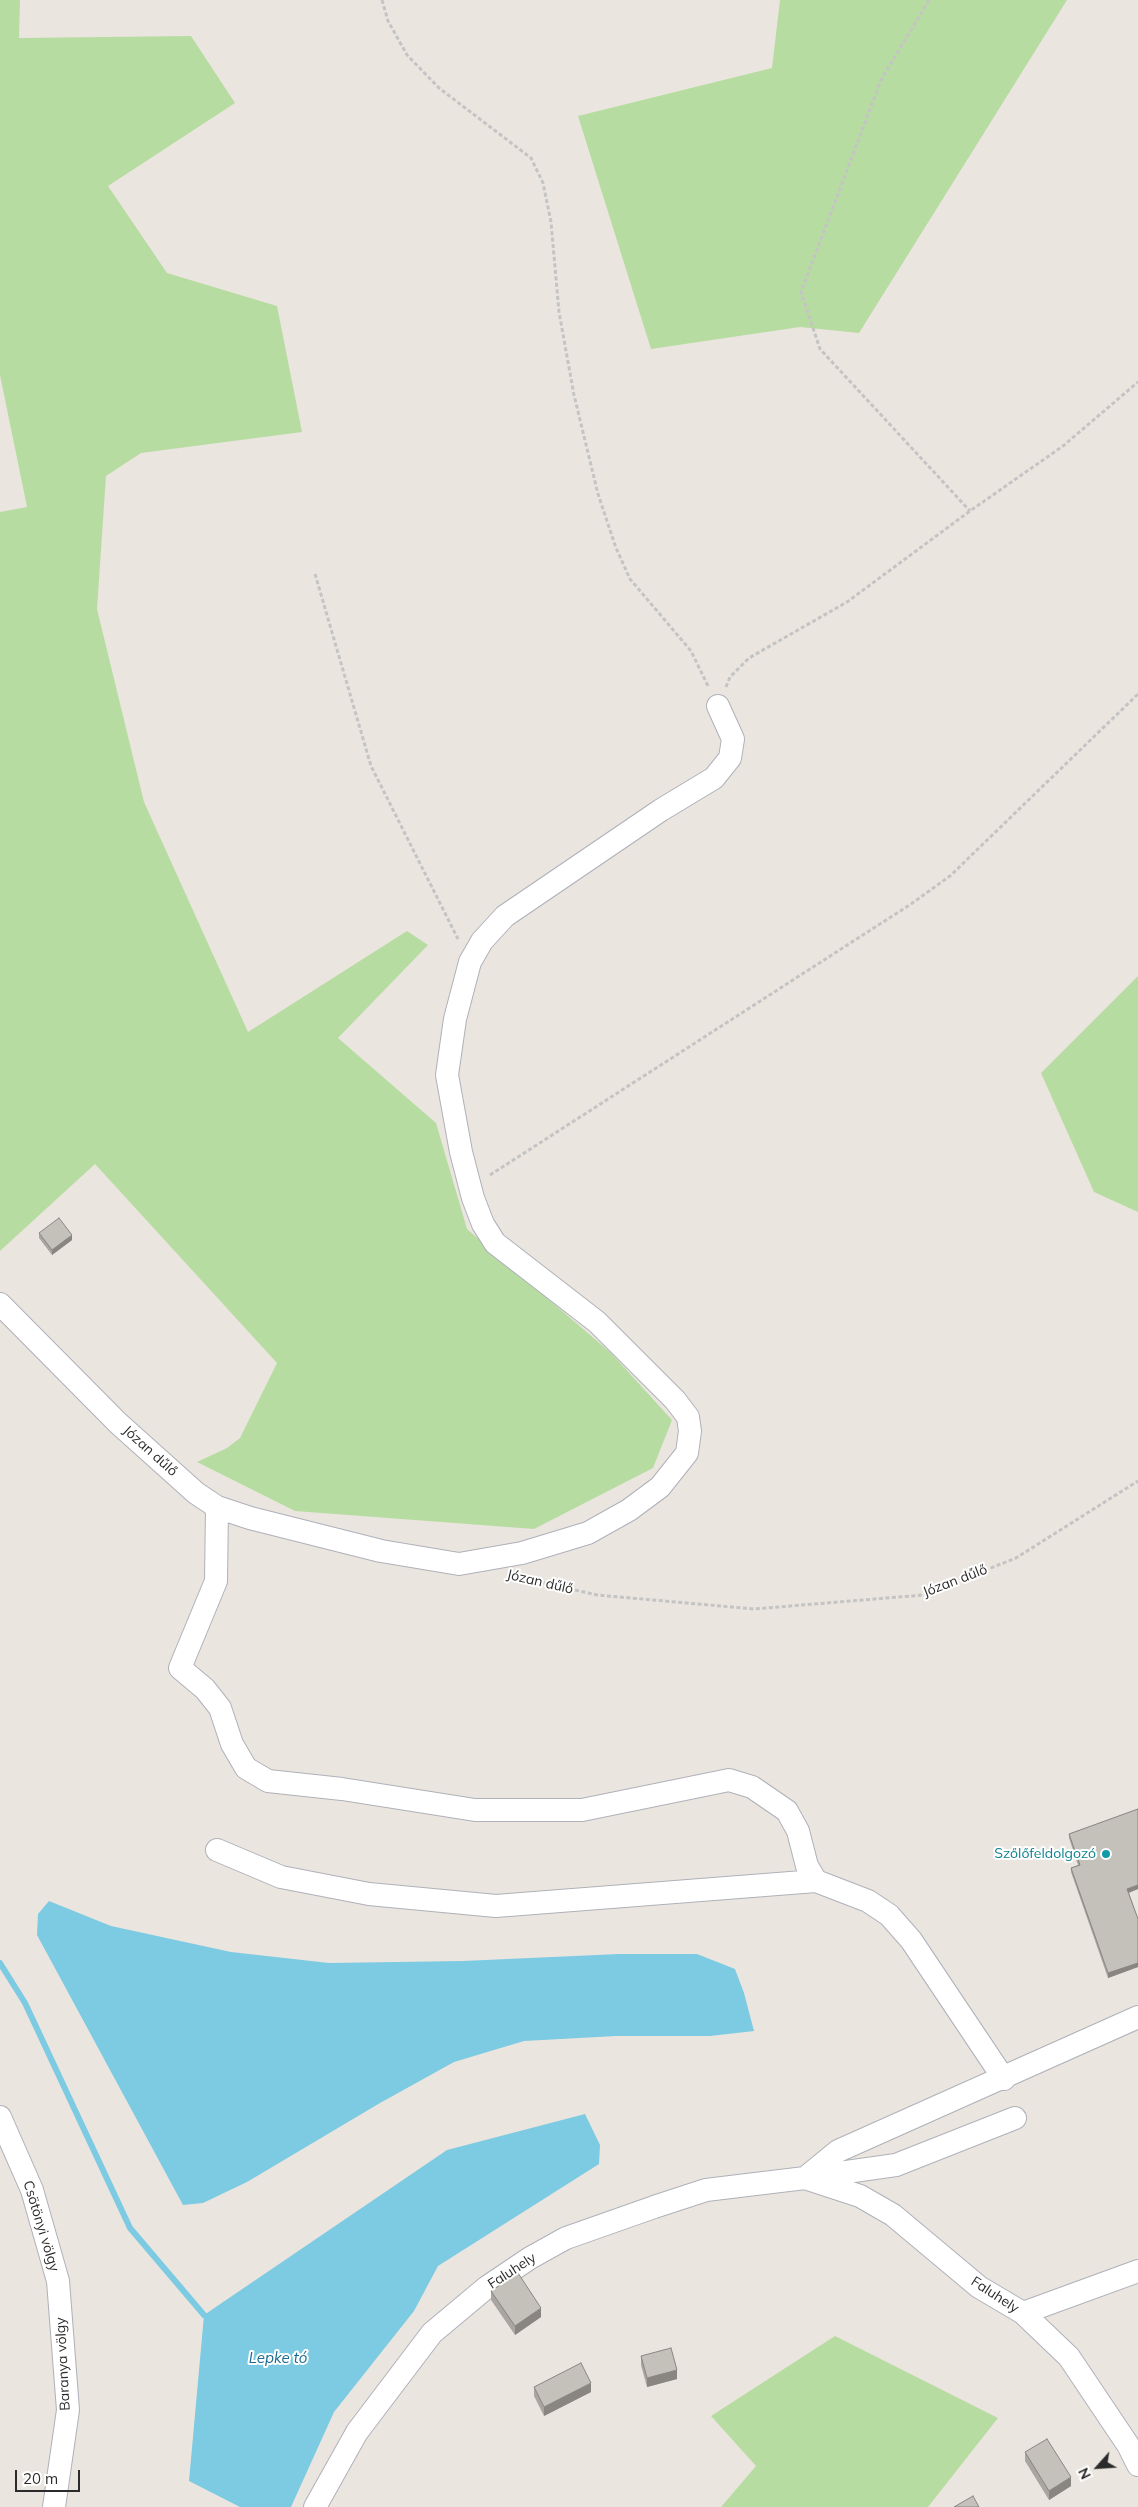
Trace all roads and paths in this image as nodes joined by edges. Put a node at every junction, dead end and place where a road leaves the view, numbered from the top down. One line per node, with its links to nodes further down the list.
1 (382, 0): 7 (path)
2 (929, 0): 4 (path)
3 (1138, 382): 4 (path)
4 (970, 511): 7 (path)
5 (315, 574): 8 (path)
6 (1138, 694): 9 (path)
7 (718, 706): 8 (street, Józan dűlő)
8 (470, 962): 9 (street, Józan dűlő)
9 (470, 1187): 12 (street, Józan dűlő)
10 (0, 1304): 12 (street, Józan dűlő)
11 (1138, 1481): 13 (path, Józan dűlő)
12 (217, 1507): 15 (street)
13 (514, 1576)
14 (217, 1850): 15 (street)
15 (816, 1881): 17 (street)
16 (1138, 2017): 17 (street)
17 (1004, 2079): 20 (street)
18 (0, 2117): 22 (street, Csötönyi völgy)
19 (1014, 2118): 20 (street)
20 (805, 2178): 23 (street, Faluhely); 26 (street, Faluhely)
21 (1138, 2271): 23 (street)
22 (58, 2281): 25 (street, Baranya völgy)
23 (1023, 2313): 24 (street, Faluhely)
24 (1138, 2465)
25 (54, 2507)
26 (314, 2507)

